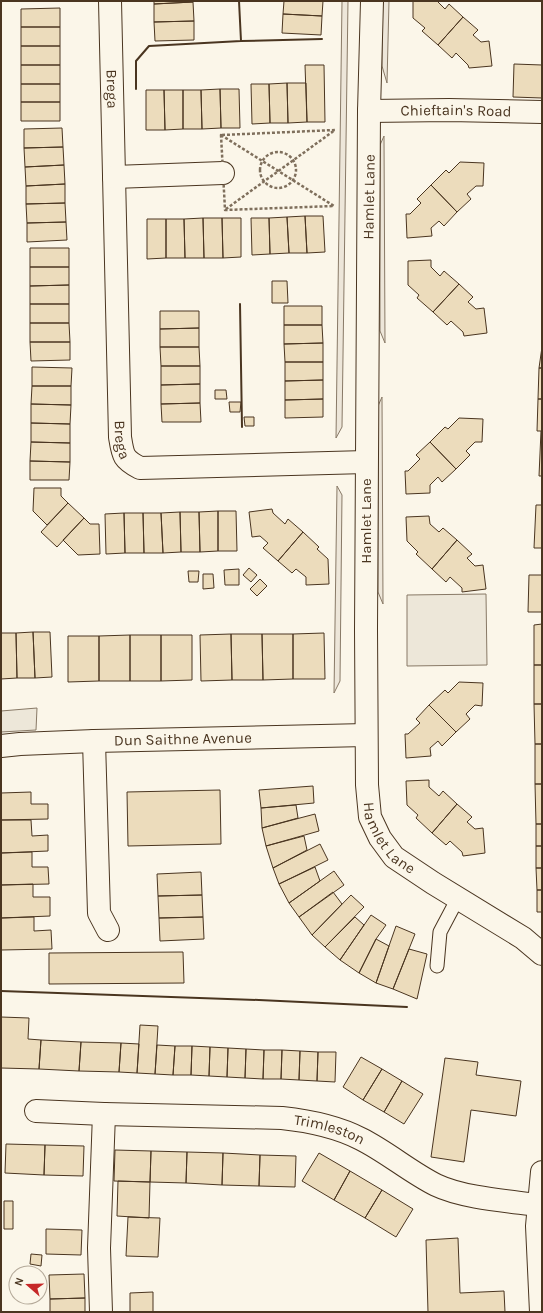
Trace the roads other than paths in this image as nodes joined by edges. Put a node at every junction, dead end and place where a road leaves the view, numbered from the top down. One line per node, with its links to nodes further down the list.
1 (110, 1): 6 (street, Brega)
2 (372, 1): 3 (street, Hamlet Lane)
3 (369, 111): 4 (street, Chieftain's Road); 7 (street, Hamlet Lane)
4 (542, 112)
5 (223, 173): 6 (street)
6 (114, 177): 7 (street, Brega)
7 (366, 462): 8 (street, Hamlet Lane)
8 (366, 735): 9 (street, Dun Saithne Avenue); 11 (street, Hamlet Lane)
9 (94, 741): 10 (street, Dun Saithne Avenue); 12 (street)
10 (1, 746)
11 (458, 898): 13 (street, Hamlet Lane); 14 (lane)
12 (108, 930)
13 (542, 954)
14 (437, 966)
15 (36, 1110): 16 (street, Trimleston)
16 (104, 1114): 17 (street, Trimleston); 18 (street)
17 (541, 1187): 19 (street)
18 (101, 1312)
19 (541, 1312)

